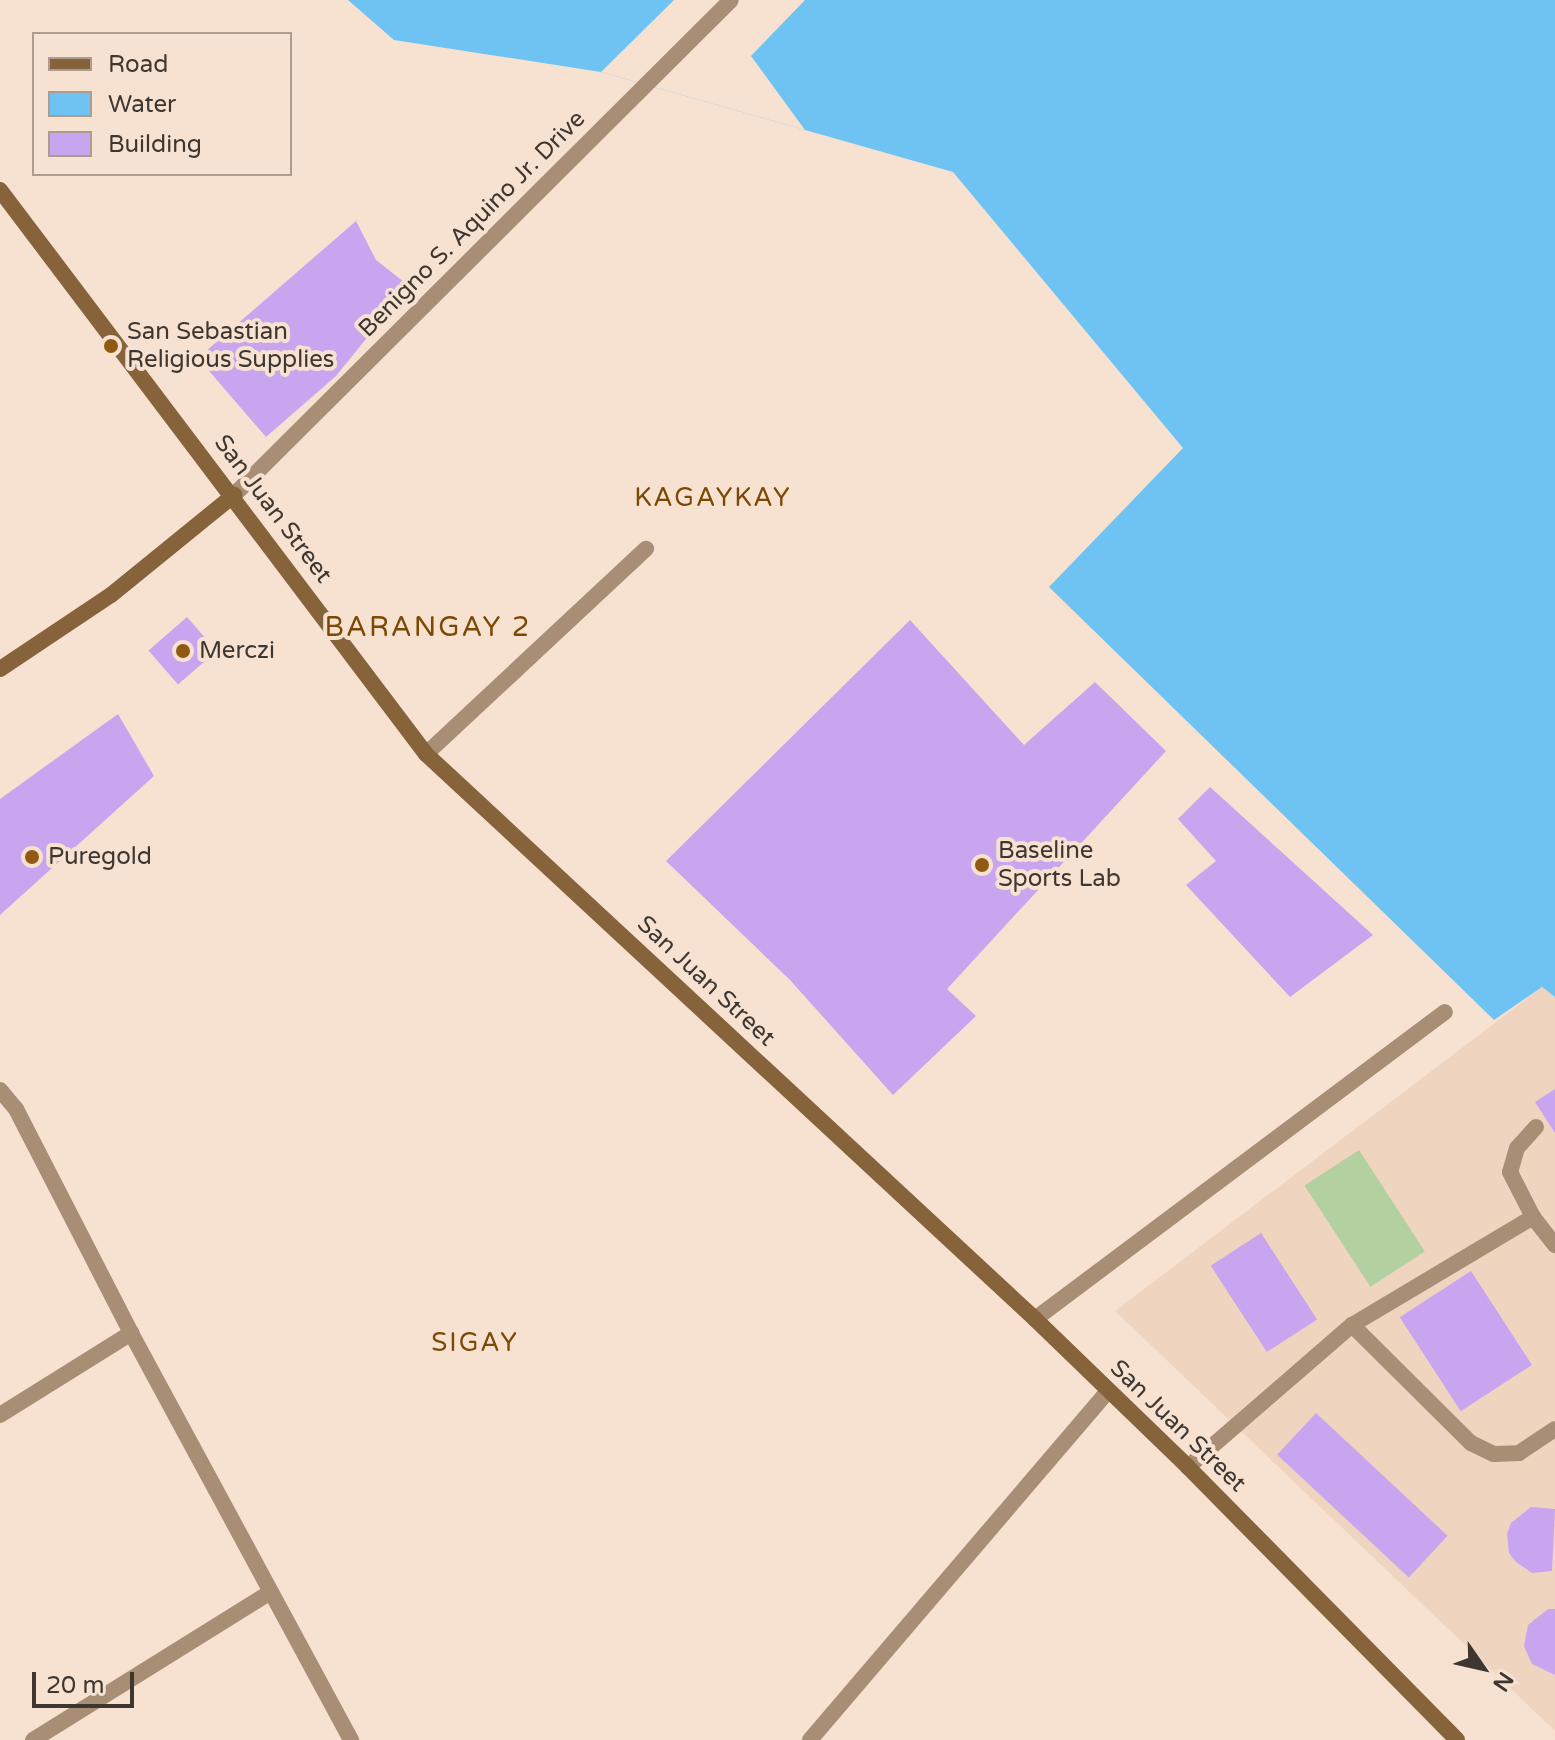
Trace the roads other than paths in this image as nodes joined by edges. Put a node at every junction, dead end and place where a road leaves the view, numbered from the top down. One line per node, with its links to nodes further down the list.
1 (731, 0): 3 (street, Benigno S. Aquino Jr. Drive)
2 (0, 190): 3 (main road, San Juan Street)
3 (234, 495): 5 (main road, Benigno S. Aquino Jr. Drive); 6 (main road, San Juan Street)
4 (646, 549): 6 (street)
5 (0, 669)
6 (426, 754): 12 (main road, San Juan Street)
7 (1445, 1012): 12 (street)
8 (0, 1090): 14 (street)
9 (1536, 1127): 10 (street)
10 (1533, 1217): 11 (street); 13 (street)
11 (1555, 1245)
12 (1035, 1319): 15 (main road, San Juan Street)
13 (1352, 1325): 17 (street); 18 (street)
14 (131, 1333): 16 (street); 19 (street)
15 (1107, 1392): 18 (main road, San Juan Street); 22 (street)
16 (0, 1415)
17 (1555, 1429)
18 (1188, 1467): 23 (main road, San Juan Street)
19 (271, 1592): 20 (street); 21 (street)
20 (33, 1740)
21 (351, 1740)
22 (810, 1740)
23 (1457, 1740)

